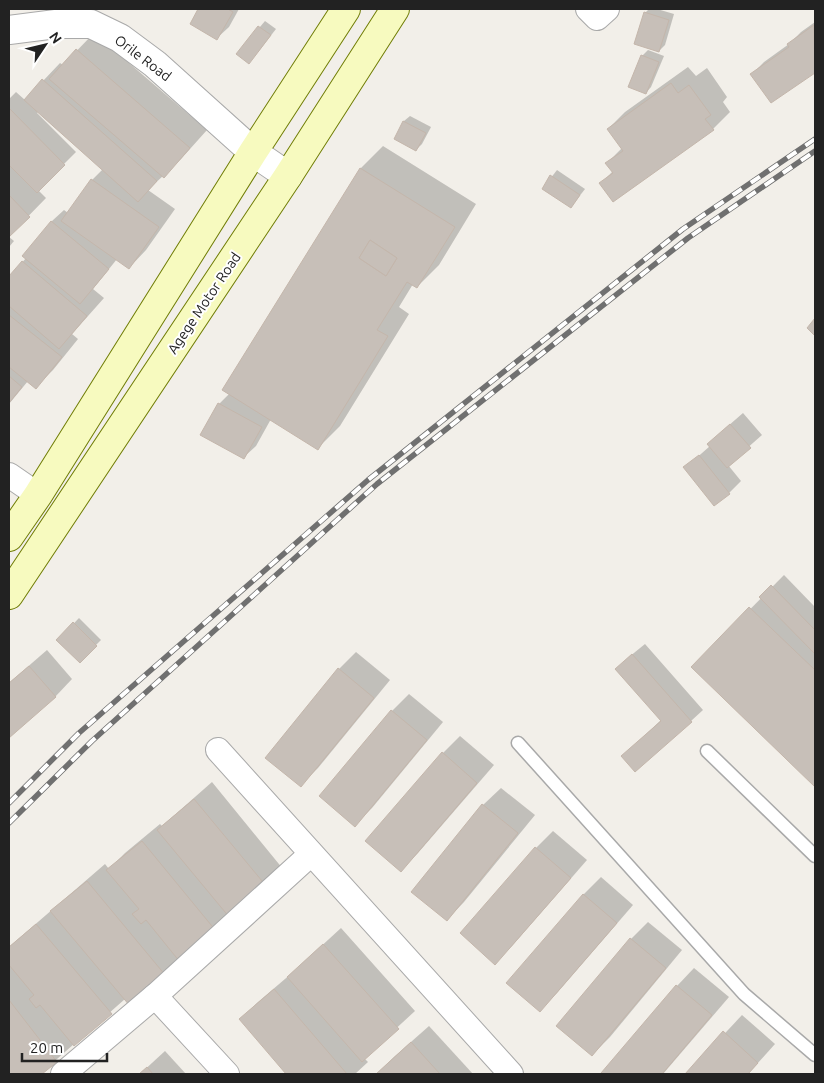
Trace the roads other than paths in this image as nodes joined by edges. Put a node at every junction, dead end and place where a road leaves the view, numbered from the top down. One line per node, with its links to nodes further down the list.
1 (346, 9): 6 (main road)
2 (395, 9): 7 (main road, Agege Motor Road)
3 (588, 9): 4 (street)
4 (607, 9)
5 (9, 30): 6 (street, Orile Road)
6 (253, 152): 7 (street, Orile Road); 9 (main road)
7 (288, 176): 11 (main road, Agege Motor Road)
8 (9, 475): 9 (street)
9 (38, 496): 10 (main road)
10 (9, 537)
11 (9, 595)
12 (518, 743): 18 (lane)
13 (218, 750): 15 (street)
14 (707, 751): 16 (lane)
15 (311, 854): 17 (street); 21 (street)
16 (815, 856)
17 (155, 996): 19 (street); 20 (street)
18 (815, 1055)
19 (63, 1074)
20 (227, 1074)
21 (511, 1074)

